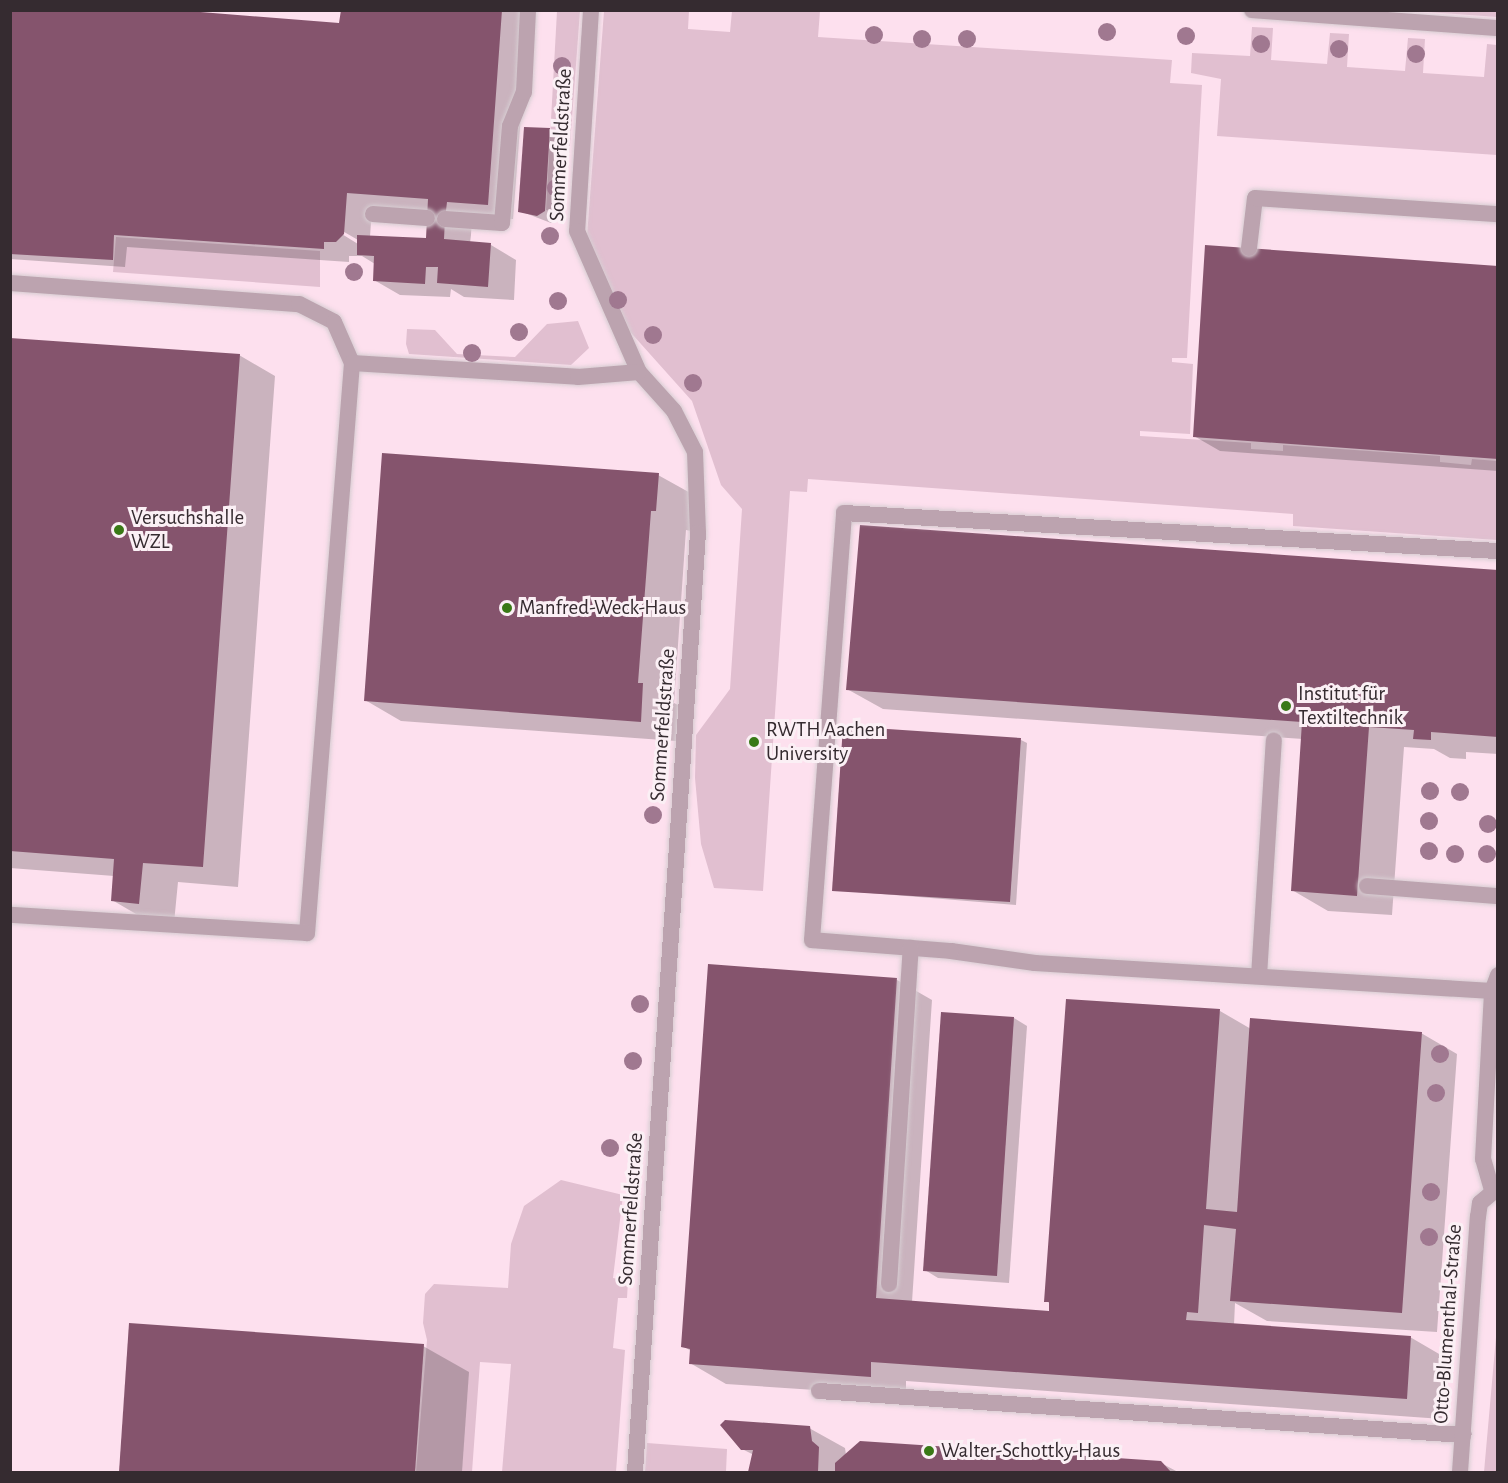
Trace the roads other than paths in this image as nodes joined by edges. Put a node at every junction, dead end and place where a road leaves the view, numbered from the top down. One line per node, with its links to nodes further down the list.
1 (528, 10): 9 (street)
2 (591, 10): 13 (street, Sommerfeldstraße)
3 (1252, 10): 4 (street)
4 (1313, 13): 5 (street)
5 (1497, 28)
6 (373, 214): 8 (street)
7 (1497, 214): 10 (street)
8 (427, 218)
9 (445, 219)
10 (1250, 248)
11 (10, 283): 12 (street)
12 (352, 363): 13 (street); 18 (street)
13 (639, 372): 27 (street, Sommerfeldstraße)
14 (1497, 551): 19 (street)
15 (1274, 740): 21 (street)
16 (1367, 886): 17 (street)
17 (1497, 896)
18 (10, 915)
19 (911, 948): 21 (street); 24 (street)
20 (1497, 975): 22 (street)
21 (1259, 976): 22 (street)
22 (1492, 991): 23 (street)
23 (1495, 1189): 26 (street, Otto-Blumenthal-Straße)
24 (889, 1284)
25 (819, 1391): 26 (street)
26 (1463, 1435): 28 (street, Otto-Blumenthal-Straße)
27 (635, 1473)
28 (1460, 1473)

